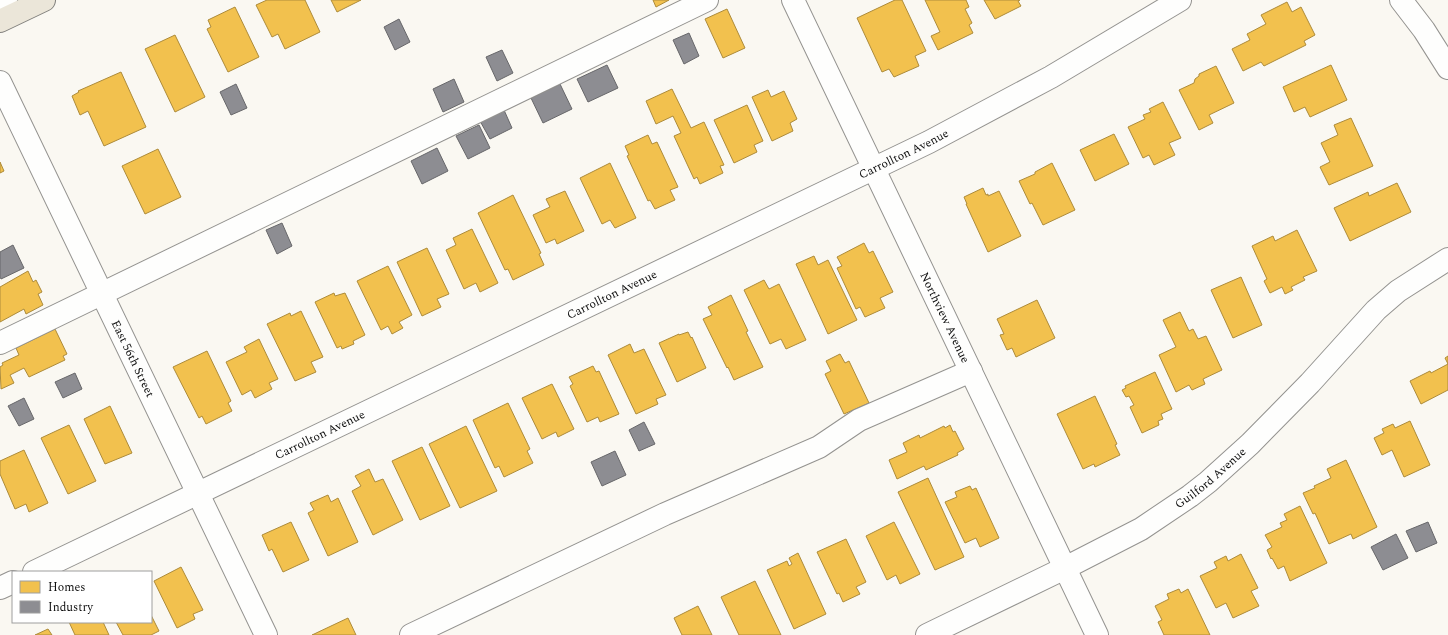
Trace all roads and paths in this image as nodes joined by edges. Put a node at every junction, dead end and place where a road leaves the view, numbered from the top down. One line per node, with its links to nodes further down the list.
1 (6, 0): 7 (street)
2 (44, 0): 8 (main road)
3 (707, 0): 13 (street)
4 (793, 0): 11 (street, Northview Avenue)
5 (1180, 0): 11 (street, Carrollton Avenue)
6 (1401, 0): 9 (street)
7 (0, 3)
8 (0, 21)
9 (1448, 68)
10 (0, 82): 13 (street, East 56th Street)
11 (874, 169): 15 (street, Northview Avenue); 16 (street, Carrollton Avenue)
12 (1448, 259): 17 (street, Guilford Avenue)
13 (102, 294): 14 (street); 16 (street, East 56th Street)
14 (0, 343)
15 (971, 372): 17 (street, Northview Avenue); 22 (street)
16 (198, 492): 18 (street, Carrollton Avenue); 21 (street, East 56th Street)
17 (1065, 568): 23 (street, Guilford Avenue); 24 (street, Northview Avenue)
18 (36, 571)
19 (12, 582): 20 (street)
20 (0, 588)
21 (266, 635)
22 (411, 635)
23 (927, 635)
24 (1097, 635)

